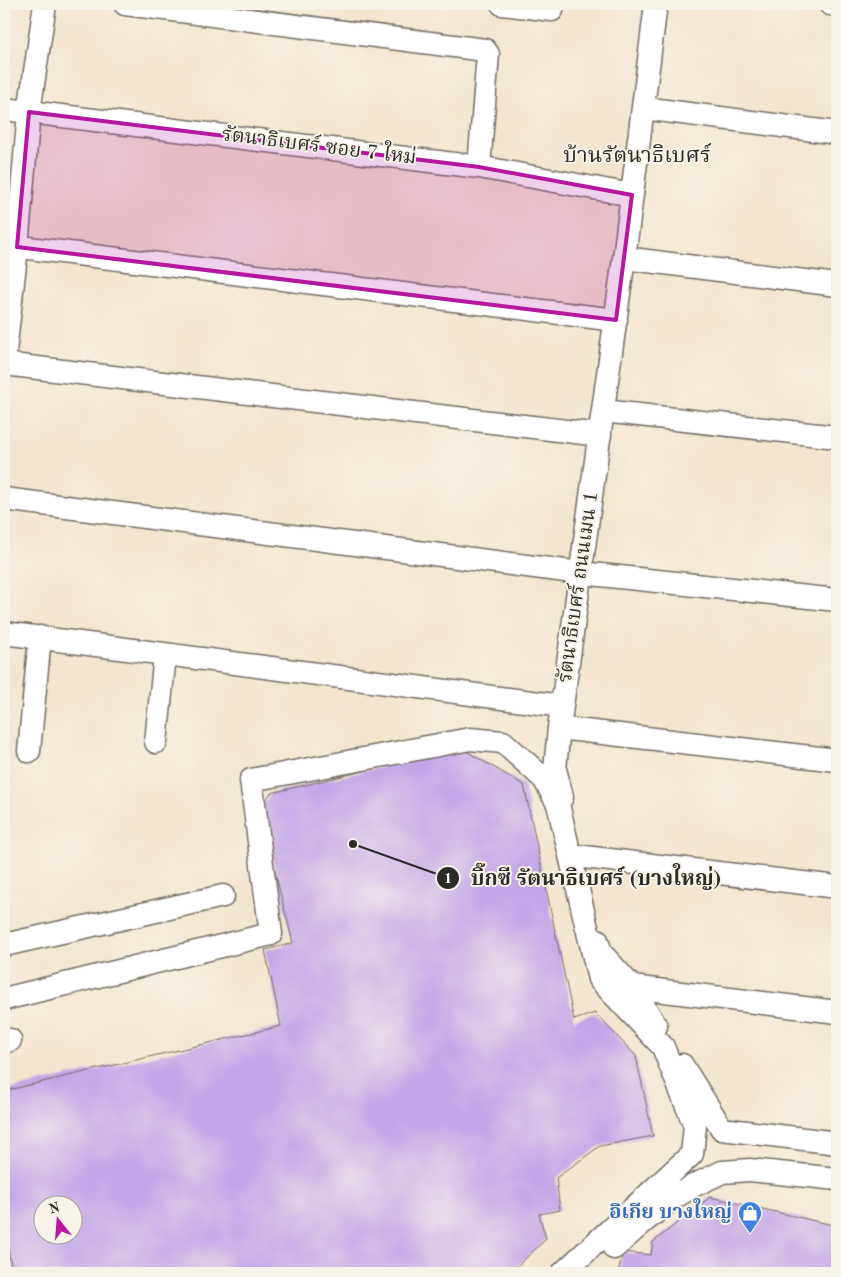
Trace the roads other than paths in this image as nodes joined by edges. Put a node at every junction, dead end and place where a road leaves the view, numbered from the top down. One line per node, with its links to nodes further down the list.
1 (44, 4): 10 (street)
2 (125, 4): 12 (street)
3 (502, 4): 4 (street)
4 (553, 4)
5 (656, 4): 8 (street, รัตนาธิเบศร์ ถนนเมน 1)
6 (830, 4): 7 (street)
7 (837, 5)
8 (643, 108): 11 (street); 13 (street, รัตนาธิเบศร์ ถนนเมน 1)
9 (4, 110): 10 (street, รัตนาธิเบศร์ ซอย 7 ใหม่)
10 (30, 112): 12 (street, รัตนาธิเบศร์ ซอย 7 ใหม่); 14 (street)
11 (837, 133)
12 (479, 167): 13 (street, รัตนาธิเบศร์ ซอย 7 ใหม่)
13 (632, 195): 15 (street, รัตนาธิเบศร์ ถนนเมน 1)
14 (10, 246): 17 (street); 18 (street)
15 (624, 258): 16 (street); 17 (street, รัตนาธิเบศร์ ถนนเมน 1)
16 (837, 284)
17 (616, 320): 19 (street, รัตนาธิเบศร์ ถนนเมน 1)
18 (4, 363): 20 (street)
19 (603, 411): 20 (street, รัตนาธิเบศร์ ถนนเมน 1); 21 (street)
20 (600, 436): 23 (street, รัตนาธิเบศร์ ถนนเมน 1)
21 (837, 437)
22 (4, 499): 23 (street)
23 (581, 573): 24 (street); 28 (street, รัตนาธิเบศร์ ถนนเมน 1)
24 (837, 600)
25 (4, 633): 26 (street)
26 (40, 637): 27 (street); 31 (street)
27 (165, 655): 28 (street); 30 (street)
28 (562, 706): 29 (street, รัตนาธิเบศร์ ถนนเมน 1)
29 (559, 728): 32 (street); 33 (street, รัตนาธิเบศร์ ถนนเมน 1)
30 (156, 742)
31 (29, 751)
32 (837, 760)
33 (576, 856): 34 (street); 37 (street, รัตนาธิเบศร์ ถนนเมน 1)
34 (837, 887)
35 (223, 896): 36 (street)
36 (4, 945)
37 (632, 987): 39 (street); 40 (street, รัตนาธิเบศร์ ถนนเมน 1)
38 (4, 999): 43 (street)
39 (837, 1012)
40 (837, 1143)
41 (837, 1179): 42 (street)
42 (614, 1248)
43 (563, 1273)

